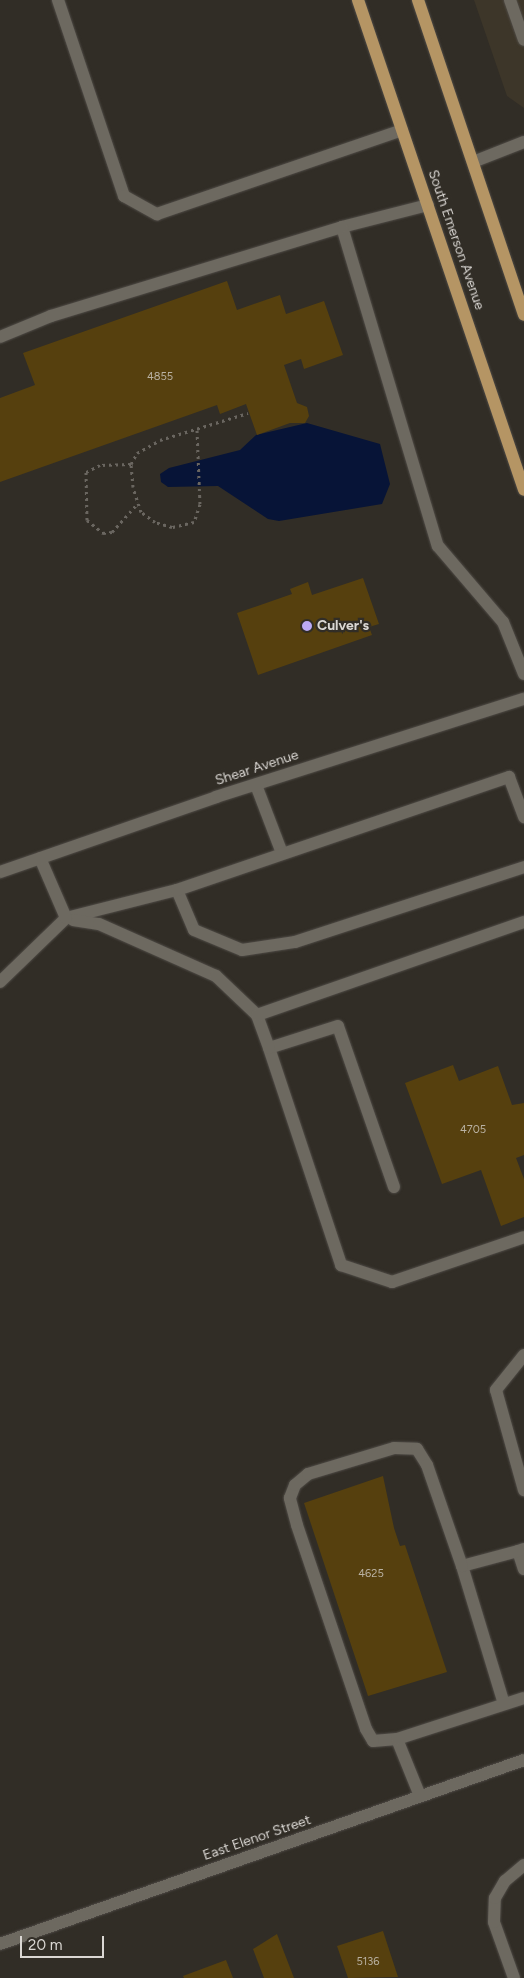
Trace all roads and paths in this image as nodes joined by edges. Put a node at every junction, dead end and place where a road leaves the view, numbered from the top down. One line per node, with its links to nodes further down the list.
1 (58, 0): 6 (street)
2 (358, 0): 6 (main road, South Emerson Avenue)
3 (418, 0): 8 (main road)
4 (510, 0): 5 (street)
5 (524, 40)
6 (402, 130): 9 (main road, South Emerson Avenue)
7 (524, 142): 8 (street)
8 (473, 162): 11 (main road)
9 (428, 204): 10 (street); 16 (main road, South Emerson Avenue)
10 (342, 227): 12 (street); 18 (street)
11 (524, 315)
12 (0, 337)
13 (248, 413): 14 (path)
14 (197, 430): 15 (path); 17 (path)
15 (131, 464): 17 (path); 17 (path)
16 (524, 490)
17 (138, 503)
18 (524, 674)
19 (524, 699): 20 (street, Shear Avenue)
20 (256, 784): 22 (street); 23 (street, Shear Avenue)
21 (524, 818): 22 (street)
22 (282, 853): 26 (street)
23 (40, 858): 25 (street, Shear Avenue); 27 (street)
24 (524, 867): 26 (street)
25 (0, 872)
26 (177, 890): 27 (street)
27 (66, 918): 29 (street); 30 (street)
28 (524, 922): 30 (street)
29 (0, 982)
30 (257, 1015): 31 (street)
31 (269, 1048): 32 (street); 33 (street)
32 (394, 1187)
33 (524, 1237)
34 (524, 1355): 35 (street)
35 (524, 1490)
36 (521, 1550): 37 (street); 38 (street)
37 (462, 1566): 40 (street); 41 (street)
38 (524, 1569)
39 (524, 1698): 40 (street)
40 (504, 1704): 41 (street)
41 (397, 1739): 43 (street)
42 (524, 1760): 43 (street, East Elenor Street)
43 (420, 1796): 45 (street, East Elenor Street)
44 (524, 1865): 46 (street)
45 (0, 1944)
46 (514, 1978)

